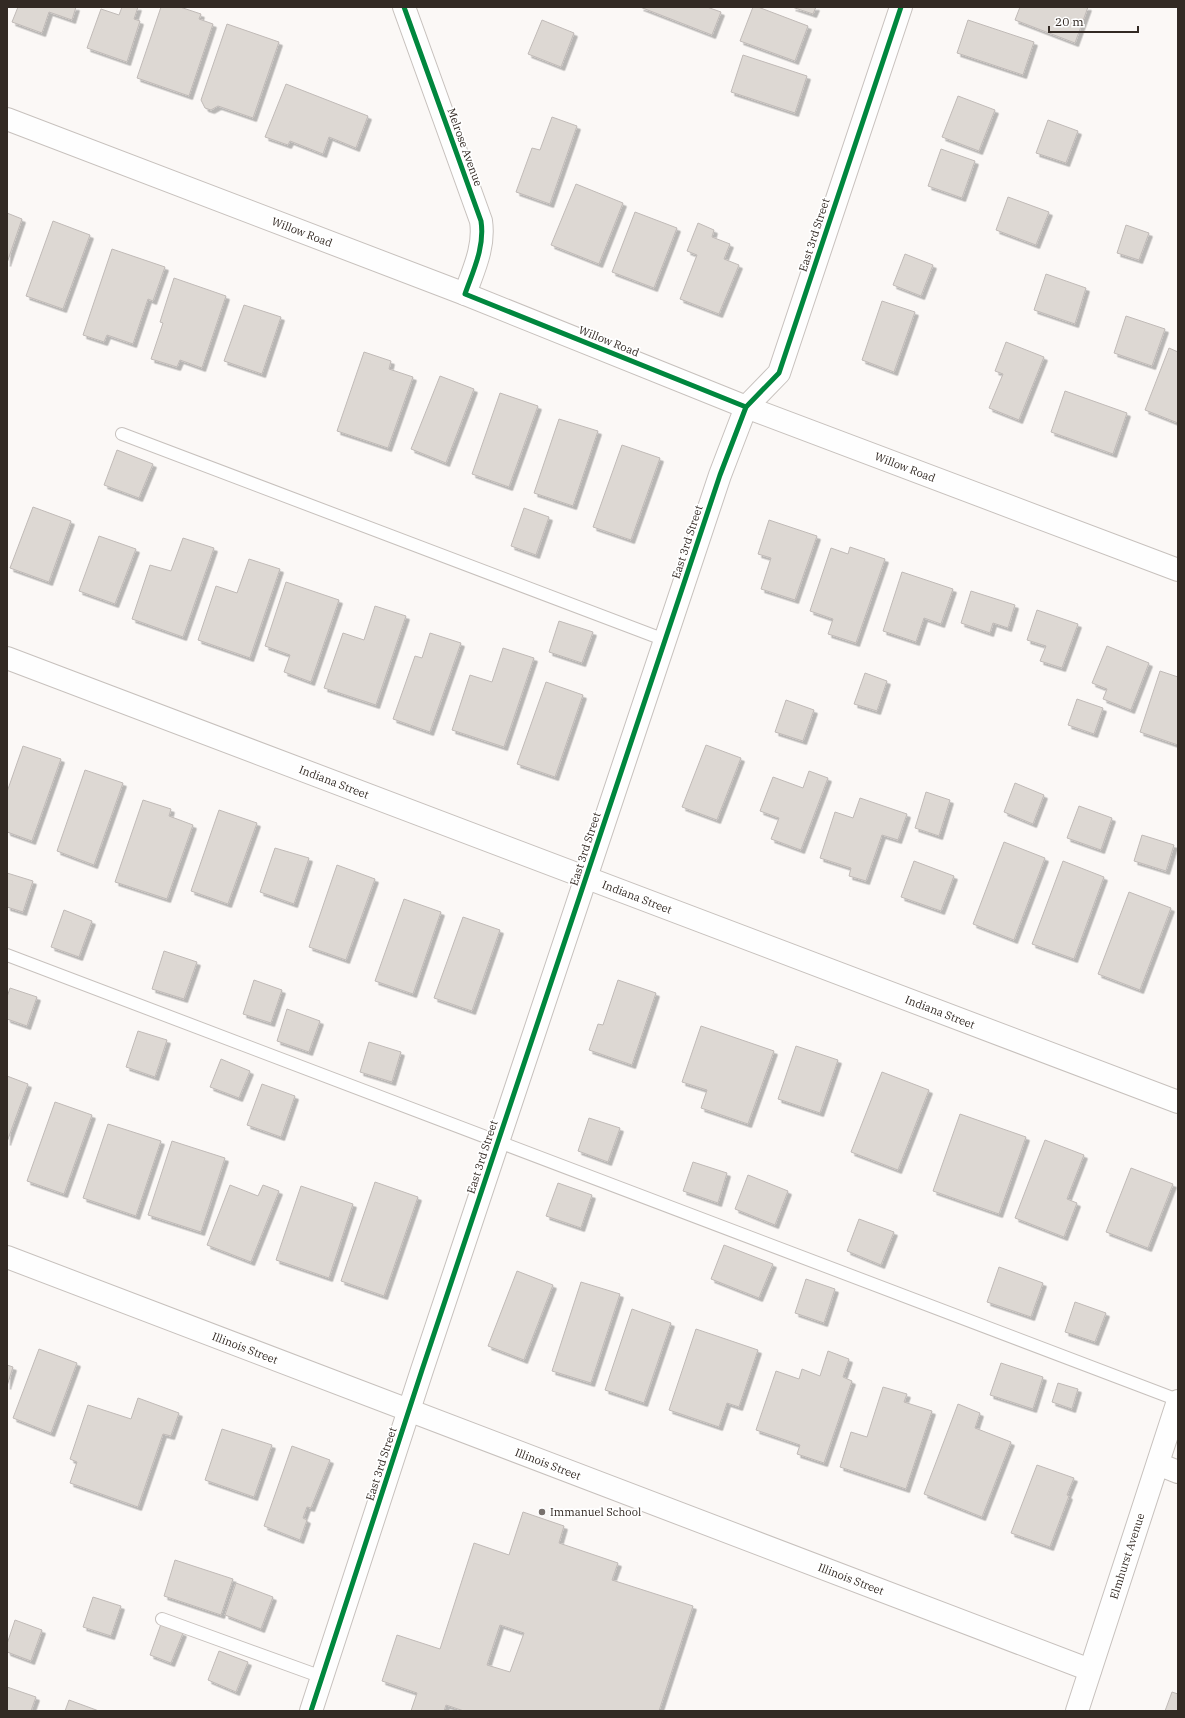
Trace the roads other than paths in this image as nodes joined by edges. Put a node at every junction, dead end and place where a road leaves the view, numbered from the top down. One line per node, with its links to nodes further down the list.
1 (404, 7): 4 (street, Melrose Avenue)
2 (901, 7): 5 (street, East 3rd Street)
3 (7, 119): 4 (street, Willow Road)
4 (465, 294): 5 (street, Willow Road)
5 (746, 407): 7 (street, Willow Road); 8 (street, East 3rd Street)
6 (122, 434): 8 (lane)
7 (1178, 570)
8 (665, 640): 10 (street, East 3rd Street)
9 (7, 658): 10 (street, Indiana Street)
10 (586, 878): 12 (street, Indiana Street); 13 (street, East 3rd Street)
11 (7, 955): 13 (lane)
12 (1178, 1102)
13 (498, 1142): 15 (lane); 16 (street, East 3rd Street)
14 (7, 1257): 16 (street, Illinois Street)
15 (1178, 1400): 17 (street, Elmhurst Avenue)
16 (409, 1411): 20 (street, Illinois Street); 21 (street, East 3rd Street)
17 (1158, 1464): 18 (street); 20 (street, Elmhurst Avenue)
18 (1178, 1472)
19 (162, 1619): 21 (lane)
20 (1090, 1670): 23 (street, Elmhurst Avenue)
21 (322, 1677): 22 (street, East 3rd Street)
22 (311, 1711)
23 (1077, 1711)

